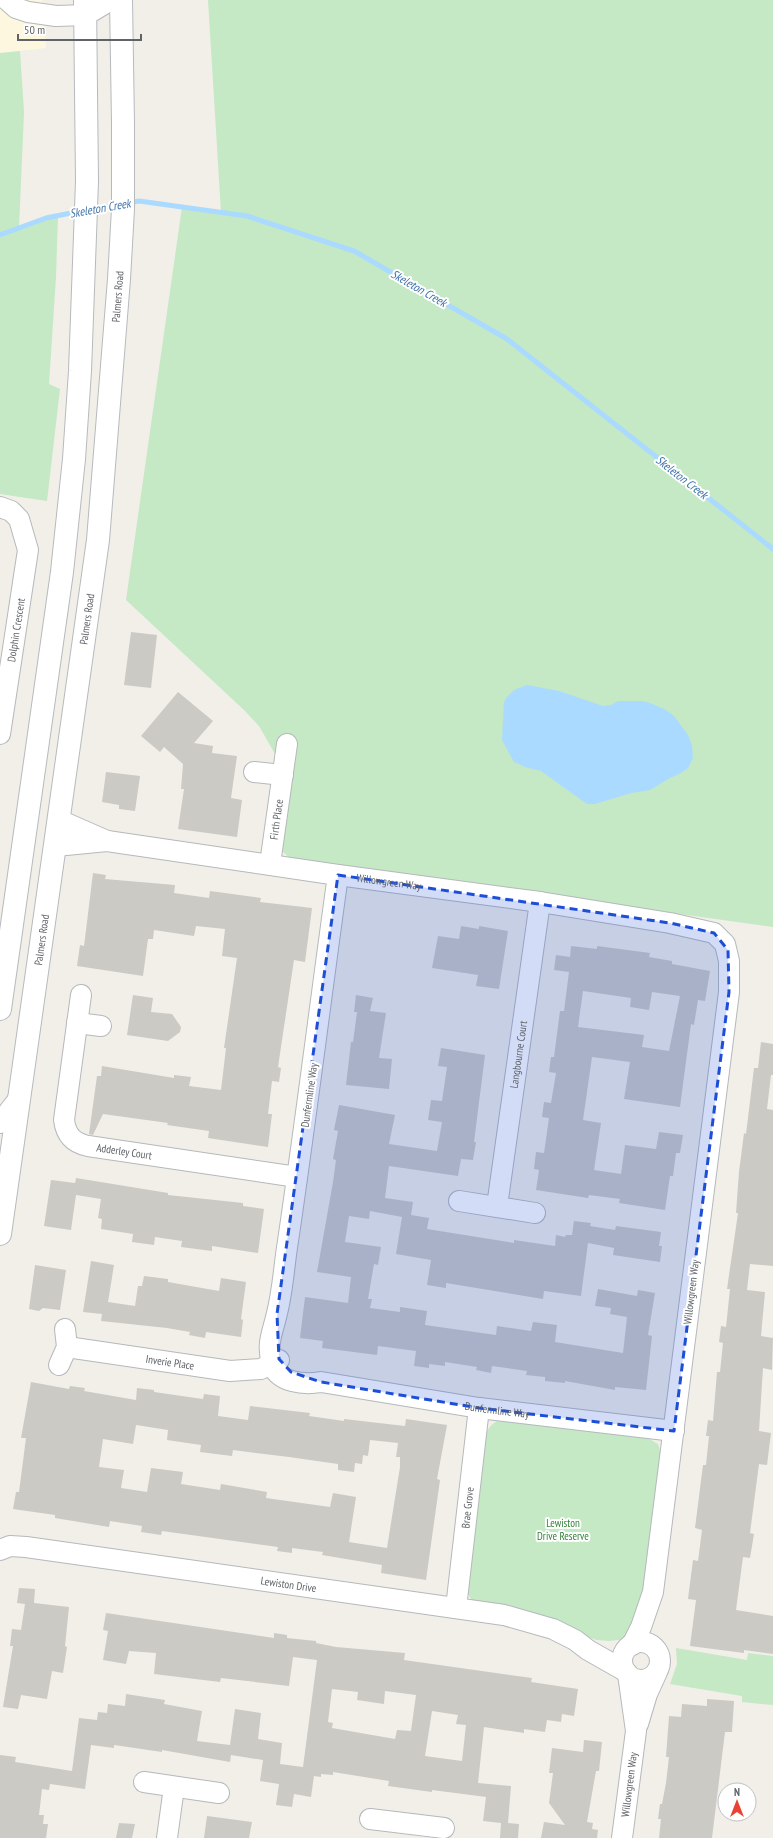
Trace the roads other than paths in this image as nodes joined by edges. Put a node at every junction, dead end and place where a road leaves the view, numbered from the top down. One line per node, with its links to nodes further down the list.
1 (7, 0): 4 (street)
2 (111, 0): 4 (street)
3 (121, 0): 12 (main road, Palmers Road)
4 (85, 8): 19 (main road)
5 (0, 500): 7 (street, Dolphin Crescent)
6 (0, 507): 7 (street, Dolphin Crescent)
7 (28, 550): 8 (street, Dolphin Crescent)
8 (0, 734)
9 (287, 744): 11 (street, Firth Place)
10 (254, 772): 11 (street)
11 (283, 775): 15 (street, Firth Place)
12 (59, 820): 13 (street, Willowgreen Way); 14 (main road, Palmers Road)
13 (107, 841): 14 (street, Willowgreen Way); 15 (street, Willowgreen Way)
14 (56, 846): 22 (main road, Palmers Road)
15 (270, 864): 16 (street, Willowgreen Way)
16 (338, 875): 17 (street, Willowgreen Way); 24 (street, Dunfermline Way)
17 (540, 902): 26 (street, Langbourne Court); 32 (street, Willowgreen Way)
18 (81, 996): 20 (street, Adderley Court)
19 (0, 1009)
20 (77, 1023): 21 (street); 24 (street, Adderley Court)
21 (101, 1026)
22 (20, 1097): 23 (street); 28 (main road, Palmers Road)
23 (0, 1123)
24 (297, 1177): 30 (street, Dunfermline Way)
25 (459, 1201): 26 (street)
26 (497, 1206): 27 (street)
27 (535, 1213)
28 (0, 1234)
29 (64, 1347): 30 (street, Inverie Place)
30 (276, 1362): 31 (street, Dunfermline Way)
31 (479, 1408): 32 (street, Dunfermline Way); 35 (street, Brae Grove)
32 (674, 1431): 34 (street, Willowgreen Way)
33 (0, 1550): 35 (street, Lewiston Drive)
34 (653, 1592): 37 (street, Willowgreen Way); 38 (street, Willowgreen Way)
35 (456, 1608): 36 (street, Lewiston Drive)
36 (575, 1640): 37 (street, Lewiston Drive); 39 (street, Lewiston Drive)
37 (630, 1646): 38 (street); 39 (street)
38 (658, 1663): 39 (street); 40 (street, Willowgreen Way)
39 (626, 1673): 40 (street, Willowgreen Way)
40 (636, 1731): 48 (street, Willowgreen Way)
41 (144, 1782): 42 (street)
42 (174, 1787): 43 (street); 47 (street)
43 (218, 1794)
44 (370, 1819): 46 (street)
45 (444, 1828): 46 (street)
46 (414, 1831)
47 (167, 1838)
48 (622, 1838)

